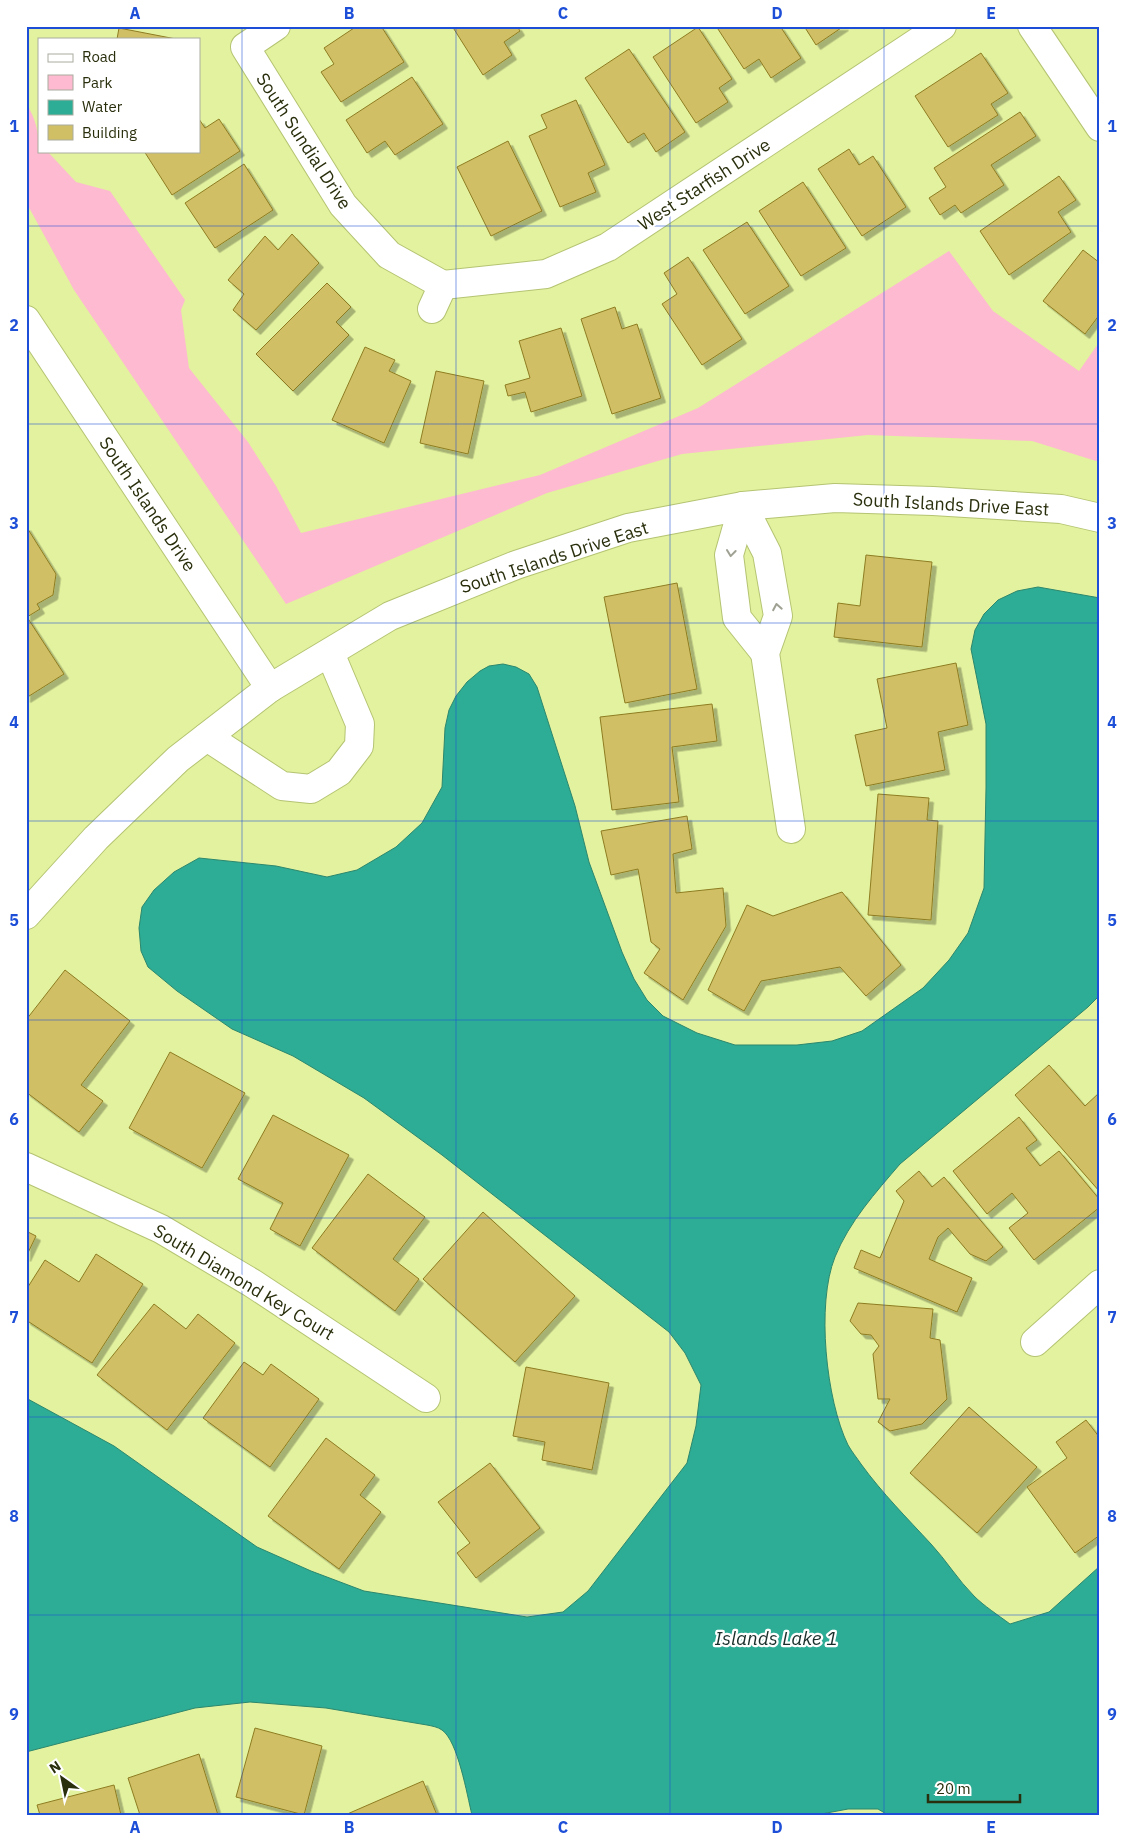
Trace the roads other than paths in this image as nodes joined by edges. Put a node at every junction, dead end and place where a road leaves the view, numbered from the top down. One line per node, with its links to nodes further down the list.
1 (276, 26): 5 (street, South Sundial Drive)
2 (942, 26): 5 (street, West Starfish Drive)
3 (1032, 26): 4 (street)
4 (1100, 126)
5 (438, 297)
6 (26, 320): 11 (street, South Islands Drive)
7 (743, 506): 8 (street, South Islands Drive East); 9 (street, South Islands Drive East); 10 (street, one-way to 7); 10 (street, one-way to 10)
8 (1100, 518)
9 (330, 653): 11 (street, South Islands Drive East); 12 (street)
10 (765, 653): 13 (street)
11 (270, 688): 12 (street, South Islands Drive East)
12 (207, 737): 14 (street, South Islands Drive East)
13 (791, 829)
14 (26, 915)
15 (26, 1167): 18 (street, South Diamond Key Court)
16 (1100, 1284): 17 (street)
17 (1035, 1342)
18 (426, 1398)

